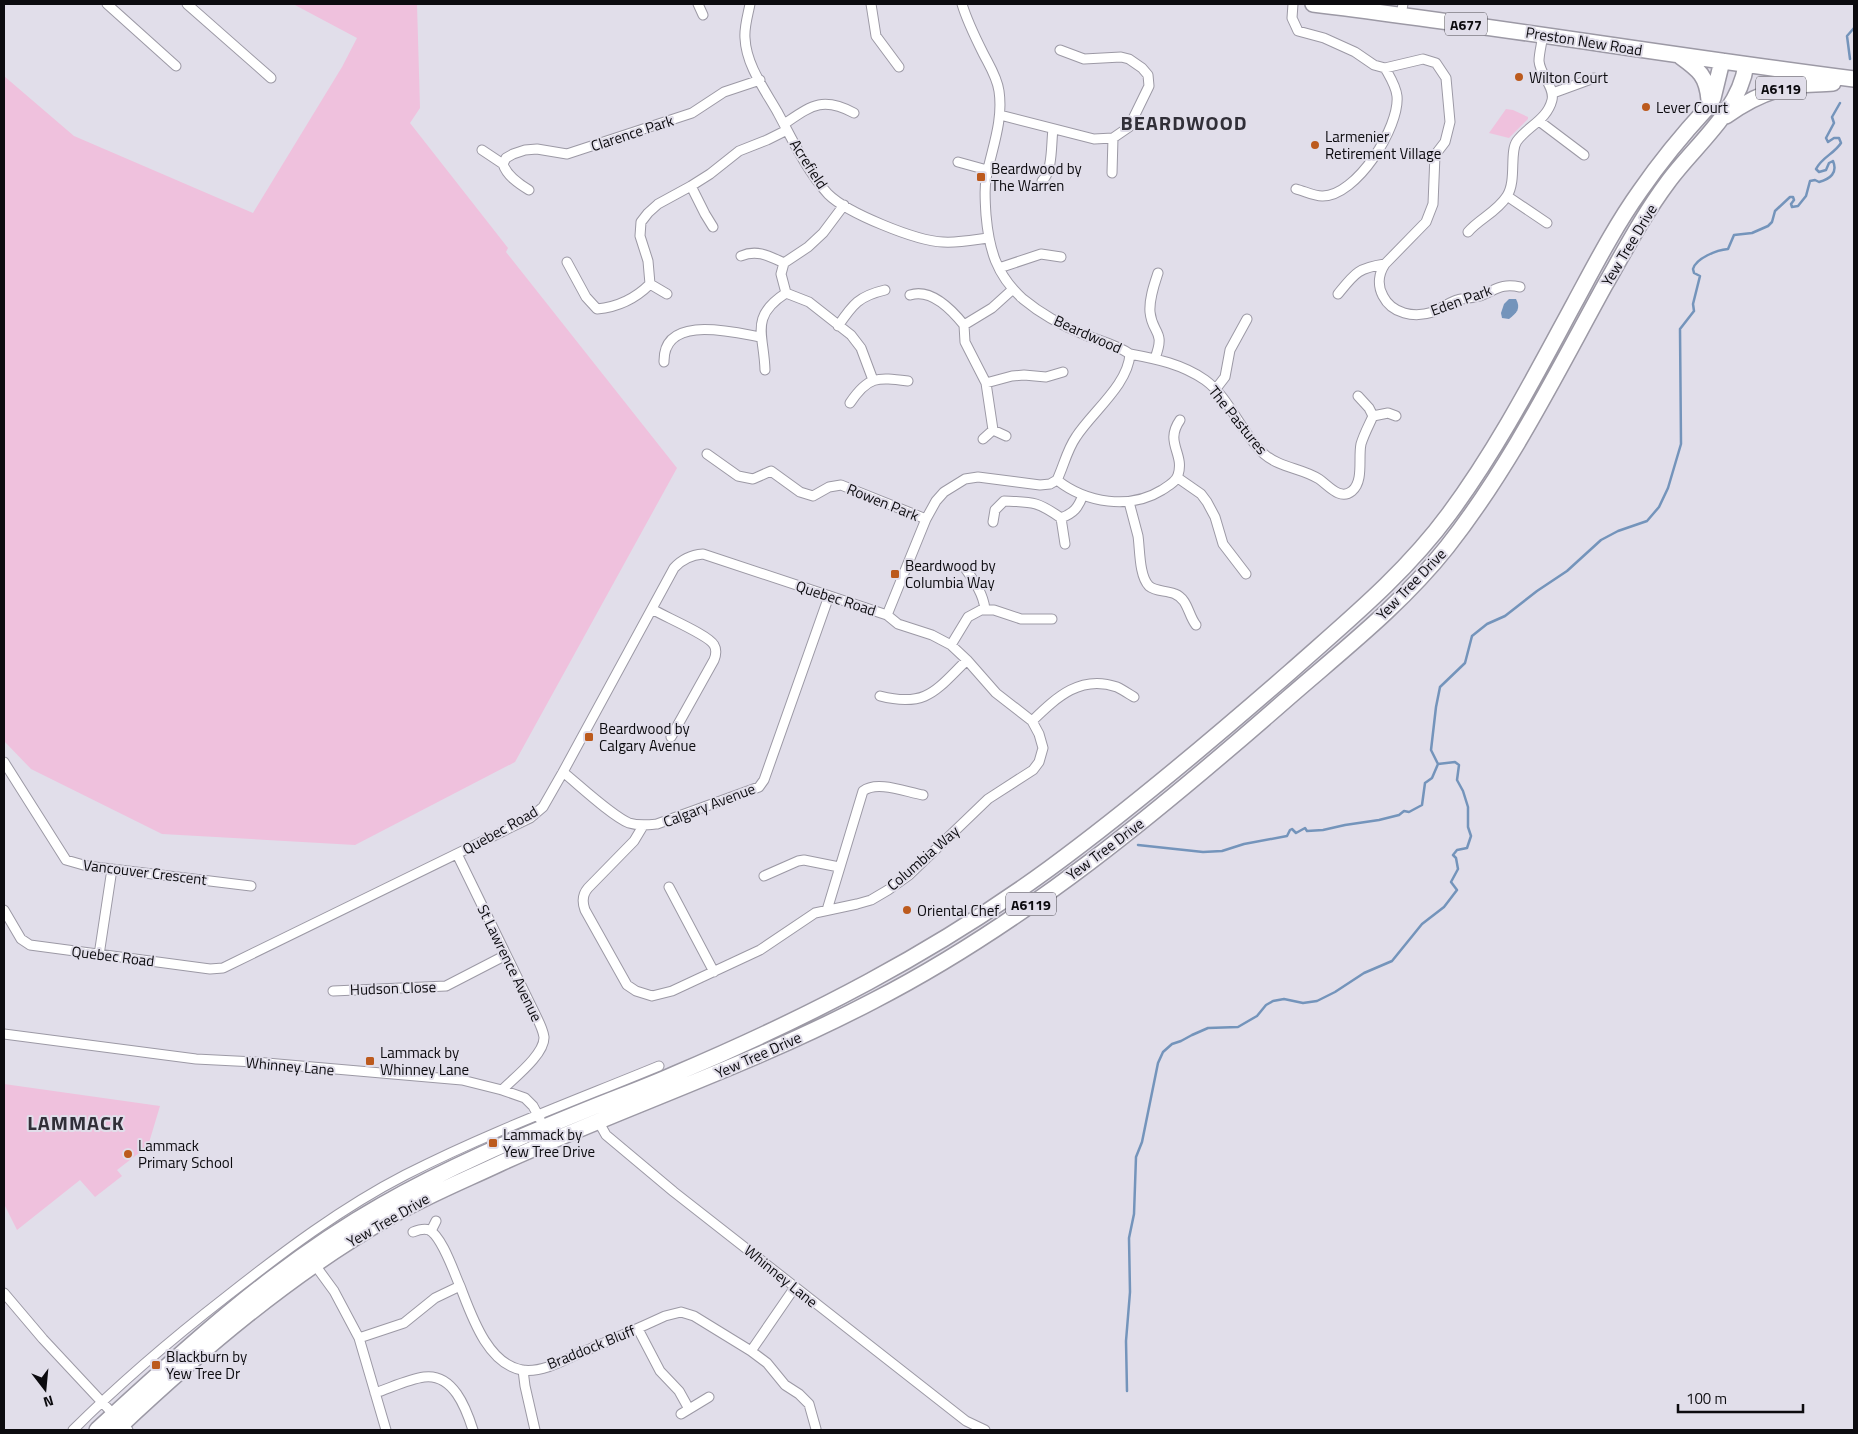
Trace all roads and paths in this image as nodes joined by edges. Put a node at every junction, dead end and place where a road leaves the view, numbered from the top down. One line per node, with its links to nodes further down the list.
1 (107, 4): 15 (street)
2 (187, 4): 19 (street)
3 (698, 4): 10 (street)
4 (750, 4): 21 (street, Acrefield)
5 (871, 4): 17 (street)
6 (962, 4): 26 (street, Beardwood)
7 (1293, 4): 18 (street)
8 (1313, 4): 9 (highway, Preston New Road / A677)
9 (1402, 9): 11 (highway, Preston New Road / A677)
10 (703, 15)
11 (1543, 34): 13 (highway, Preston New Road / A677); 23 (street)
12 (1060, 50): 31 (street)
13 (1678, 56): 14 (highway, Preston New Road / A677); 24 (highway)
14 (1722, 61): 16 (highway, Preston New Road / A677); 24 (highway, Yew Tree Drive / A6119)
15 (176, 66)
16 (1746, 66): 22 (highway, Preston New Road / A677); 28 (highway, Yew Tree Drive / A6119)
17 (898, 67)
18 (1385, 68): 40 (street); 52 (street)
19 (271, 78)
20 (1594, 78): 23 (street)
21 (760, 80): 29 (street, Acrefield); 35 (street, Clarence Park)
22 (1854, 80): 28 (highway, A6119)
23 (1552, 94): 27 (street)
24 (1709, 104): 94 (highway, Yew Tree Drive / A6119)
25 (854, 113): 29 (street)
26 (1000, 115): 30 (street); 36 (street, Beardwood)
27 (1539, 121): 33 (street); 42 (street)
28 (1717, 123): 96 (highway, Yew Tree Drive / A6119)
29 (785, 127): 39 (street); 43 (street, Acrefield)
30 (1053, 130): 31 (street); 38 (street)
31 (1113, 138): 37 (street)
32 (482, 150): 35 (street)
33 (1584, 154)
34 (958, 162): 36 (street)
35 (503, 164): 41 (street)
36 (987, 170): 47 (street, Beardwood)
37 (1112, 173)
38 (1042, 181)
39 (691, 186): 45 (street); 55 (street)
40 (1296, 189)
41 (529, 190)
42 (1507, 196): 44 (street); 46 (street)
43 (844, 205): 47 (street, Acrefield); 51 (street)
44 (1547, 223)
45 (713, 227)
46 (1468, 232)
47 (988, 238): 53 (street, Beardwood)
48 (742, 256): 51 (street)
49 (1061, 257): 53 (street)
50 (567, 262): 55 (street)
51 (784, 263): 59 (street)
52 (1385, 264): 56 (street, Eden Park); 61 (street)
53 (999, 268): 57 (street, Beardwood)
54 (1158, 273): 68 (street)
55 (650, 284): 60 (street)
56 (1520, 287)
57 (1013, 289): 64 (street); 67 (street, Beardwood)
58 (885, 290): 65 (street)
59 (786, 293): 65 (street); 66 (street)
60 (667, 294)
61 (1338, 294)
62 (910, 295): 64 (street)
63 (1247, 319): 75 (street)
64 (964, 325): 74 (street)
65 (838, 326): 72 (street)
66 (760, 337): 69 (street); 70 (street)
67 (1130, 354): 68 (street, The Pastures); 86 (street, Beardwood)
68 (1155, 358): 75 (street, The Pastures)
69 (664, 362)
70 (765, 370)
71 (1063, 372): 74 (street)
72 (873, 380): 73 (street); 77 (street)
73 (908, 381)
74 (986, 384): 81 (street)
75 (1215, 390): 78 (street, The Pastures)
76 (1358, 396): 78 (street)
77 (850, 403)
78 (1373, 416): 79 (street)
79 (1396, 416)
80 (1180, 420): 85 (street)
81 (992, 430): 82 (street); 83 (street)
82 (1006, 436)
83 (983, 439)
84 (708, 454): 90 (street, Rowen Park)
85 (1178, 478): 88 (street); 95 (street)
86 (1058, 480): 87 (street); 90 (street)
87 (1083, 495): 88 (street); 89 (street)
88 (1130, 502): 102 (street)
89 (1061, 518): 91 (street); 92 (street)
90 (926, 519): 100 (street)
91 (993, 522)
92 (1065, 544)
93 (965, 568): 98 (street)
94 (1402, 570): 96 (highway); 115 (highway, Yew Tree Drive / A6119)
95 (1246, 574)
96 (1416, 583): 118 (highway, Yew Tree Drive / A6119)
97 (829, 596): 99 (street, Quebec Road); 100 (street, Quebec Road); 112 (street, Calgary Avenue)
98 (985, 609): 101 (street); 103 (street)
99 (652, 610): 108 (street); 110 (street, Quebec Road)
100 (887, 614): 103 (street, Columbia Way)
101 (1052, 619)
102 (1196, 625)
103 (951, 645): 104 (street, Columbia Way)
104 (967, 660): 105 (street); 107 (street, Columbia Way)
105 (880, 696)
106 (1134, 697): 107 (street)
107 (1032, 721): 122 (street, Columbia Way)
108 (671, 737)
109 (4, 762): 116 (street, Vancouver Crescent)
110 (563, 772): 112 (street, Calgary Avenue); 113 (street, Quebec Road)
111 (923, 795): 114 (street)
112 (643, 826): 125 (street, Columbia Way)
113 (456, 854): 123 (street, Quebec Road); 124 (street, St Lawrence Avenue)
114 (839, 867): 117 (street); 122 (street)
115 (1050, 868): 118 (highway); 126 (highway, Yew Tree Drive / A6119)
116 (112, 869): 119 (street, Vancouver Crescent); 123 (street)
117 (764, 876)
118 (1060, 883): 127 (highway, Yew Tree Drive / A6119)
119 (251, 886)
120 (669, 888): 125 (street)
121 (4, 910): 123 (street, Quebec Road)
122 (827, 910): 125 (street, Columbia Way)
123 (99, 955)
124 (506, 955): 128 (street, Hudson Close); 131 (street, St Lawrence Avenue)
125 (714, 972)
126 (884, 974): 127 (highway); 132 (highway, Yew Tree Drive / A6119)
127 (894, 990): 132 (highway, Yew Tree Drive / A6119)
128 (332, 991)
129 (4, 1034): 131 (street, Whinney Lane)
130 (659, 1066): 133 (street)
131 (502, 1090): 133 (street, Whinney Lane)
132 (595, 1114): 133 (highway, Yew Tree Drive / A6119); 139 (street, Whinney Lane)
133 (543, 1129): 137 (highway, Yew Tree Drive / A6119); 147 (street)
134 (436, 1221): 135 (street)
135 (431, 1231): 136 (street); 138 (street)
136 (413, 1232)
137 (311, 1259): 142 (street); 150 (highway, Yew Tree Drive / A6119)
138 (460, 1286): 142 (street); 144 (street)
139 (794, 1287): 143 (street); 157 (street, Whinney Lane)
140 (4, 1295): 147 (street)
141 (638, 1329): 143 (street, Braddock Bluff); 144 (street, Braddock Bluff); 148 (street)
142 (359, 1338): 145 (street)
143 (751, 1351): 151 (street)
144 (523, 1370): 156 (street)
145 (375, 1393): 154 (street); 155 (street)
146 (709, 1397): 148 (street)
147 (102, 1402): 150 (street); 152 (street)
148 (690, 1408): 149 (street)
149 (681, 1414)
150 (120, 1425): 153 (highway, A6119)
151 (816, 1429)
152 (72, 1430)
153 (97, 1430)
154 (386, 1430)
155 (473, 1430)
156 (535, 1430)
157 (985, 1430)

